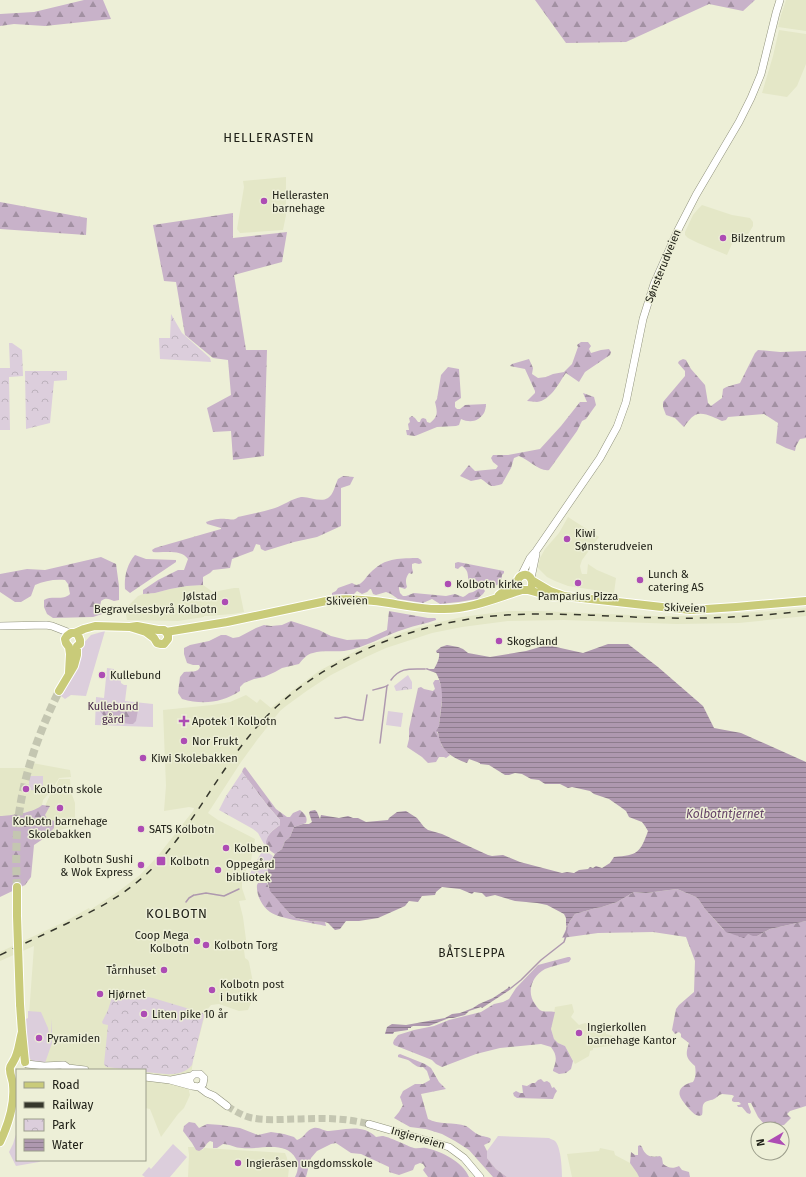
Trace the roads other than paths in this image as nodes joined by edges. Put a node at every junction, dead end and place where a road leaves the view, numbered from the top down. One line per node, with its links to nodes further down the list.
1 (780, 0): 2 (main road, Sønsterudveien)
2 (536, 551): 3 (main road, Sønsterudveien); 4 (main road, Sønsterudveien)
3 (519, 578): 4 (main road); 5 (main road); 7 (main road, Skiveien)
4 (532, 579): 5 (main road); 6 (main road, Skiveien)
5 (525, 590): 6 (main road, Skiveien); 7 (main road, Skiveien)
6 (564, 596): 8 (main road, Skiveien)
7 (493, 599): 11 (main road, Skiveien)
8 (806, 600)
9 (0, 626): 13 (main road)
10 (130, 627): 11 (main road); 12 (main road); 13 (main road)
11 (164, 634): 12 (main road); 12 (main road)
12 (154, 638)
13 (73, 640): 14 (main road)
14 (59, 691)
15 (17, 887): 16 (main road, bridge)
16 (22, 1032): 17 (main road); 18 (main road)
17 (13, 1062): 18 (main road); 24 (main road)
18 (27, 1065): 19 (main road)
19 (68, 1068): 20 (main road); 21 (main road)
20 (64, 1069)
21 (76, 1069)
22 (191, 1076): 25 (main road); 26 (main road); 26 (main road)
23 (146, 1077): 25 (main road)
24 (14, 1079): 28 (main road)
25 (170, 1080): 26 (main road)
26 (198, 1085): 29 (main road)
27 (16, 1100): 28 (main road)
28 (13, 1105): 31 (main road)
29 (227, 1106)
30 (369, 1124): 32 (main road, Ingierveien)
31 (0, 1142)
32 (480, 1177)

